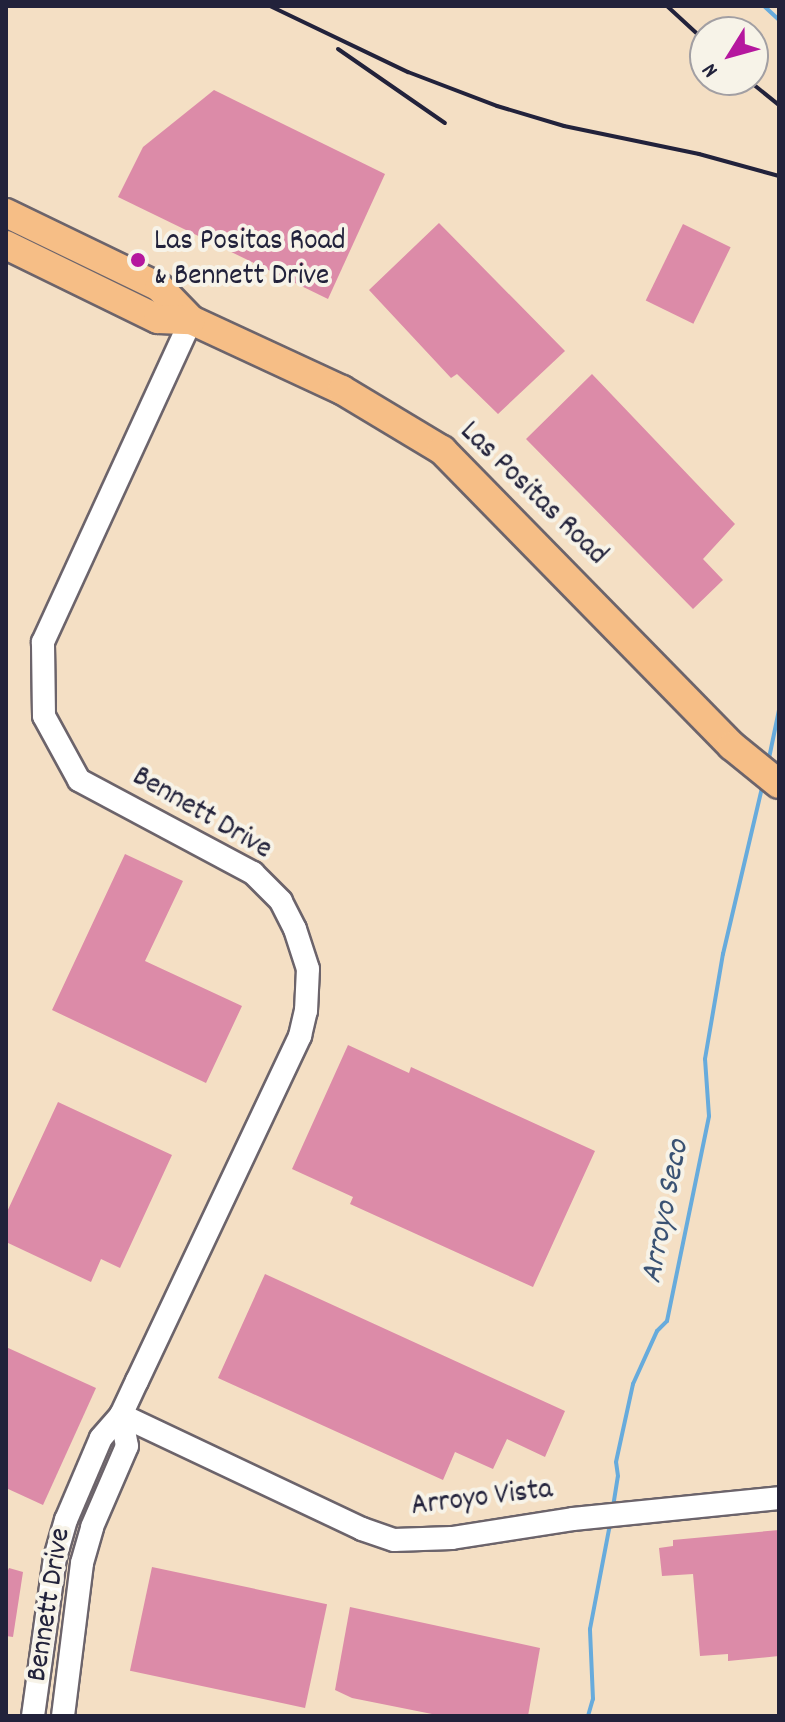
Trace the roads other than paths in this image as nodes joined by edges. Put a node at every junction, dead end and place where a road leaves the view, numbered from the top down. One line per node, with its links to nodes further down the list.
1 (6, 213): 3 (main road, Las Positas Road)
2 (6, 245): 3 (main road, Las Positas Road)
3 (191, 320): 4 (main road, Las Positas Road); 5 (street, Bennett Drive)
4 (779, 784)
5 (121, 1415): 6 (street, Arroyo Vista); 7 (street, Bennett Drive); 8 (street, Bennett Drive)
6 (779, 1498)
7 (33, 1716)
8 (63, 1716)

